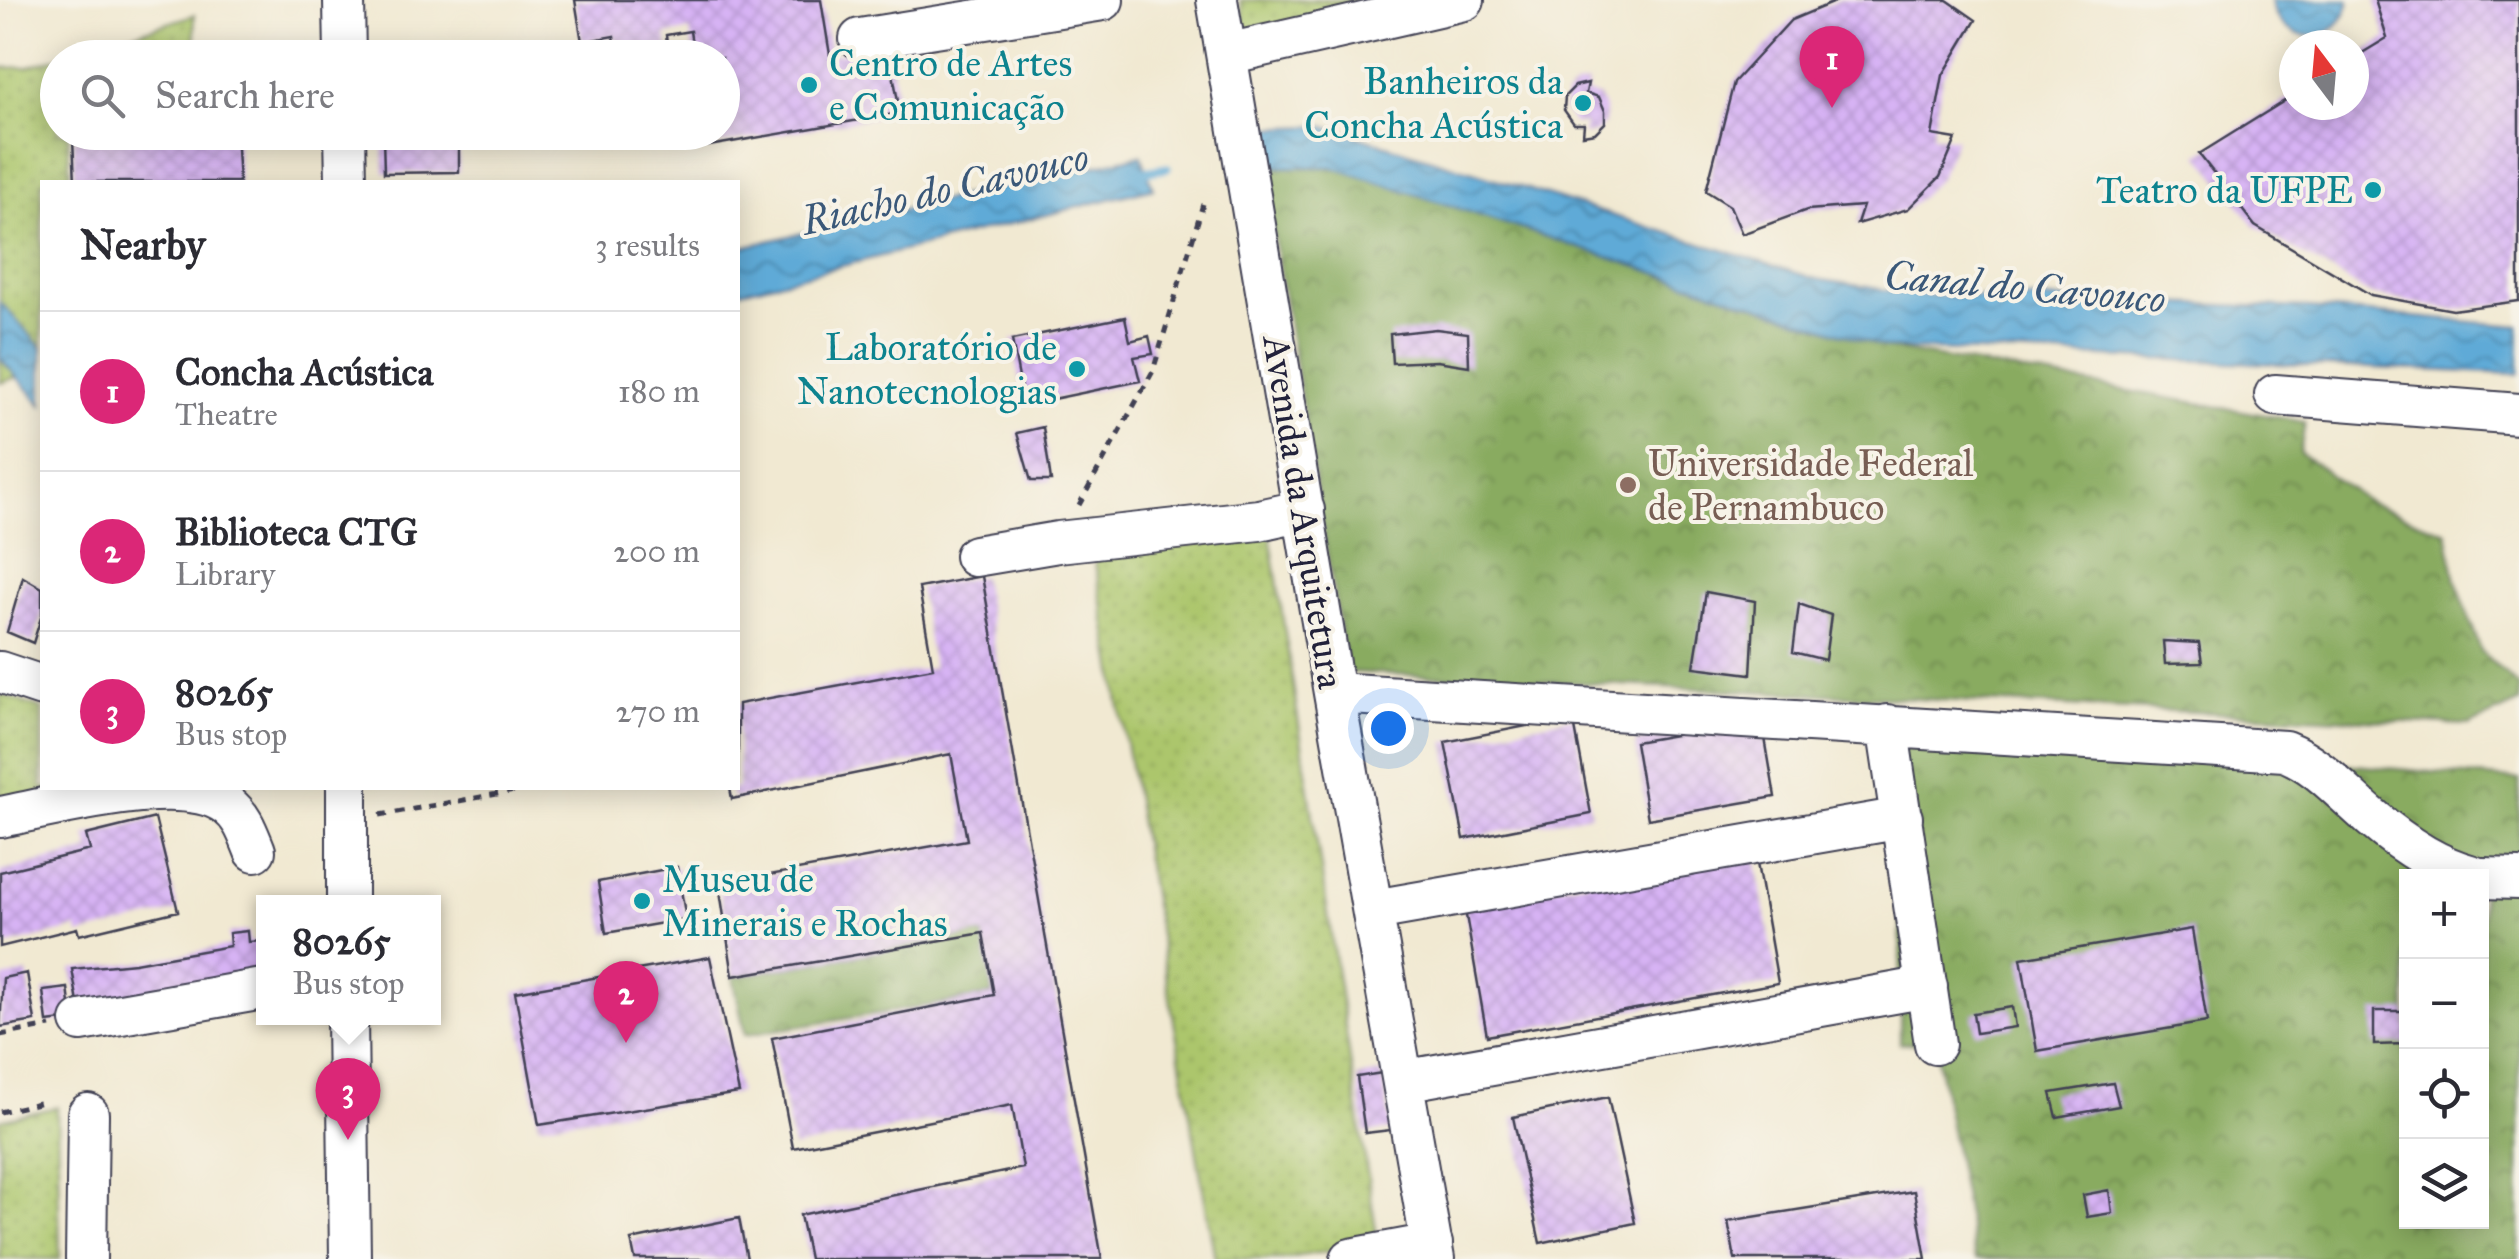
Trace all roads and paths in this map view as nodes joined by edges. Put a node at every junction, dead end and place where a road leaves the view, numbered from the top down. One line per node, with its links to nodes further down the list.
1 (344, 0): 6 (street)
2 (1103, 0): 5 (street)
3 (1217, 0): 7 (street, Avenida da Arquitetura)
4 (1464, 0): 7 (street)
5 (860, 39)
6 (344, 40)
7 (1226, 54): 13 (street, Avenida da Arquitetura)
8 (345, 150): 9 (street)
9 (346, 180)
10 (1203, 204): 14 (path)
11 (2276, 394): 12 (street)
12 (2519, 414)
13 (1304, 510): 14 (street); 18 (street, Avenida da Arquitetura)
14 (1058, 542): 15 (street)
15 (976, 556)
16 (0, 672): 17 (street)
17 (40, 685)
18 (1334, 693): 19 (street); 29 (street, Avenida da Arquitetura)
19 (1887, 725): 23 (street); 25 (street)
20 (508, 790): 21 (path)
21 (347, 804): 28 (street)
22 (0, 817): 24 (street)
23 (1902, 818): 29 (street); 30 (street)
24 (255, 851)
25 (2452, 869)
26 (2489, 878): 27 (street)
27 (2519, 879)
28 (347, 895)
29 (1374, 910): 36 (street, Avenida da Arquitetura)
30 (1927, 987): 35 (street); 36 (street)
31 (256, 990): 32 (street)
32 (81, 1021): 34 (path)
33 (347, 1025): 42 (street)
34 (0, 1035)
35 (1934, 1044)
36 (1403, 1082): 40 (street, Avenida da Arquitetura)
37 (43, 1102): 38 (path)
38 (0, 1112)
39 (88, 1114): 41 (street)
40 (1433, 1252): 43 (street)
41 (86, 1259)
42 (350, 1259)
43 (1352, 1259)

